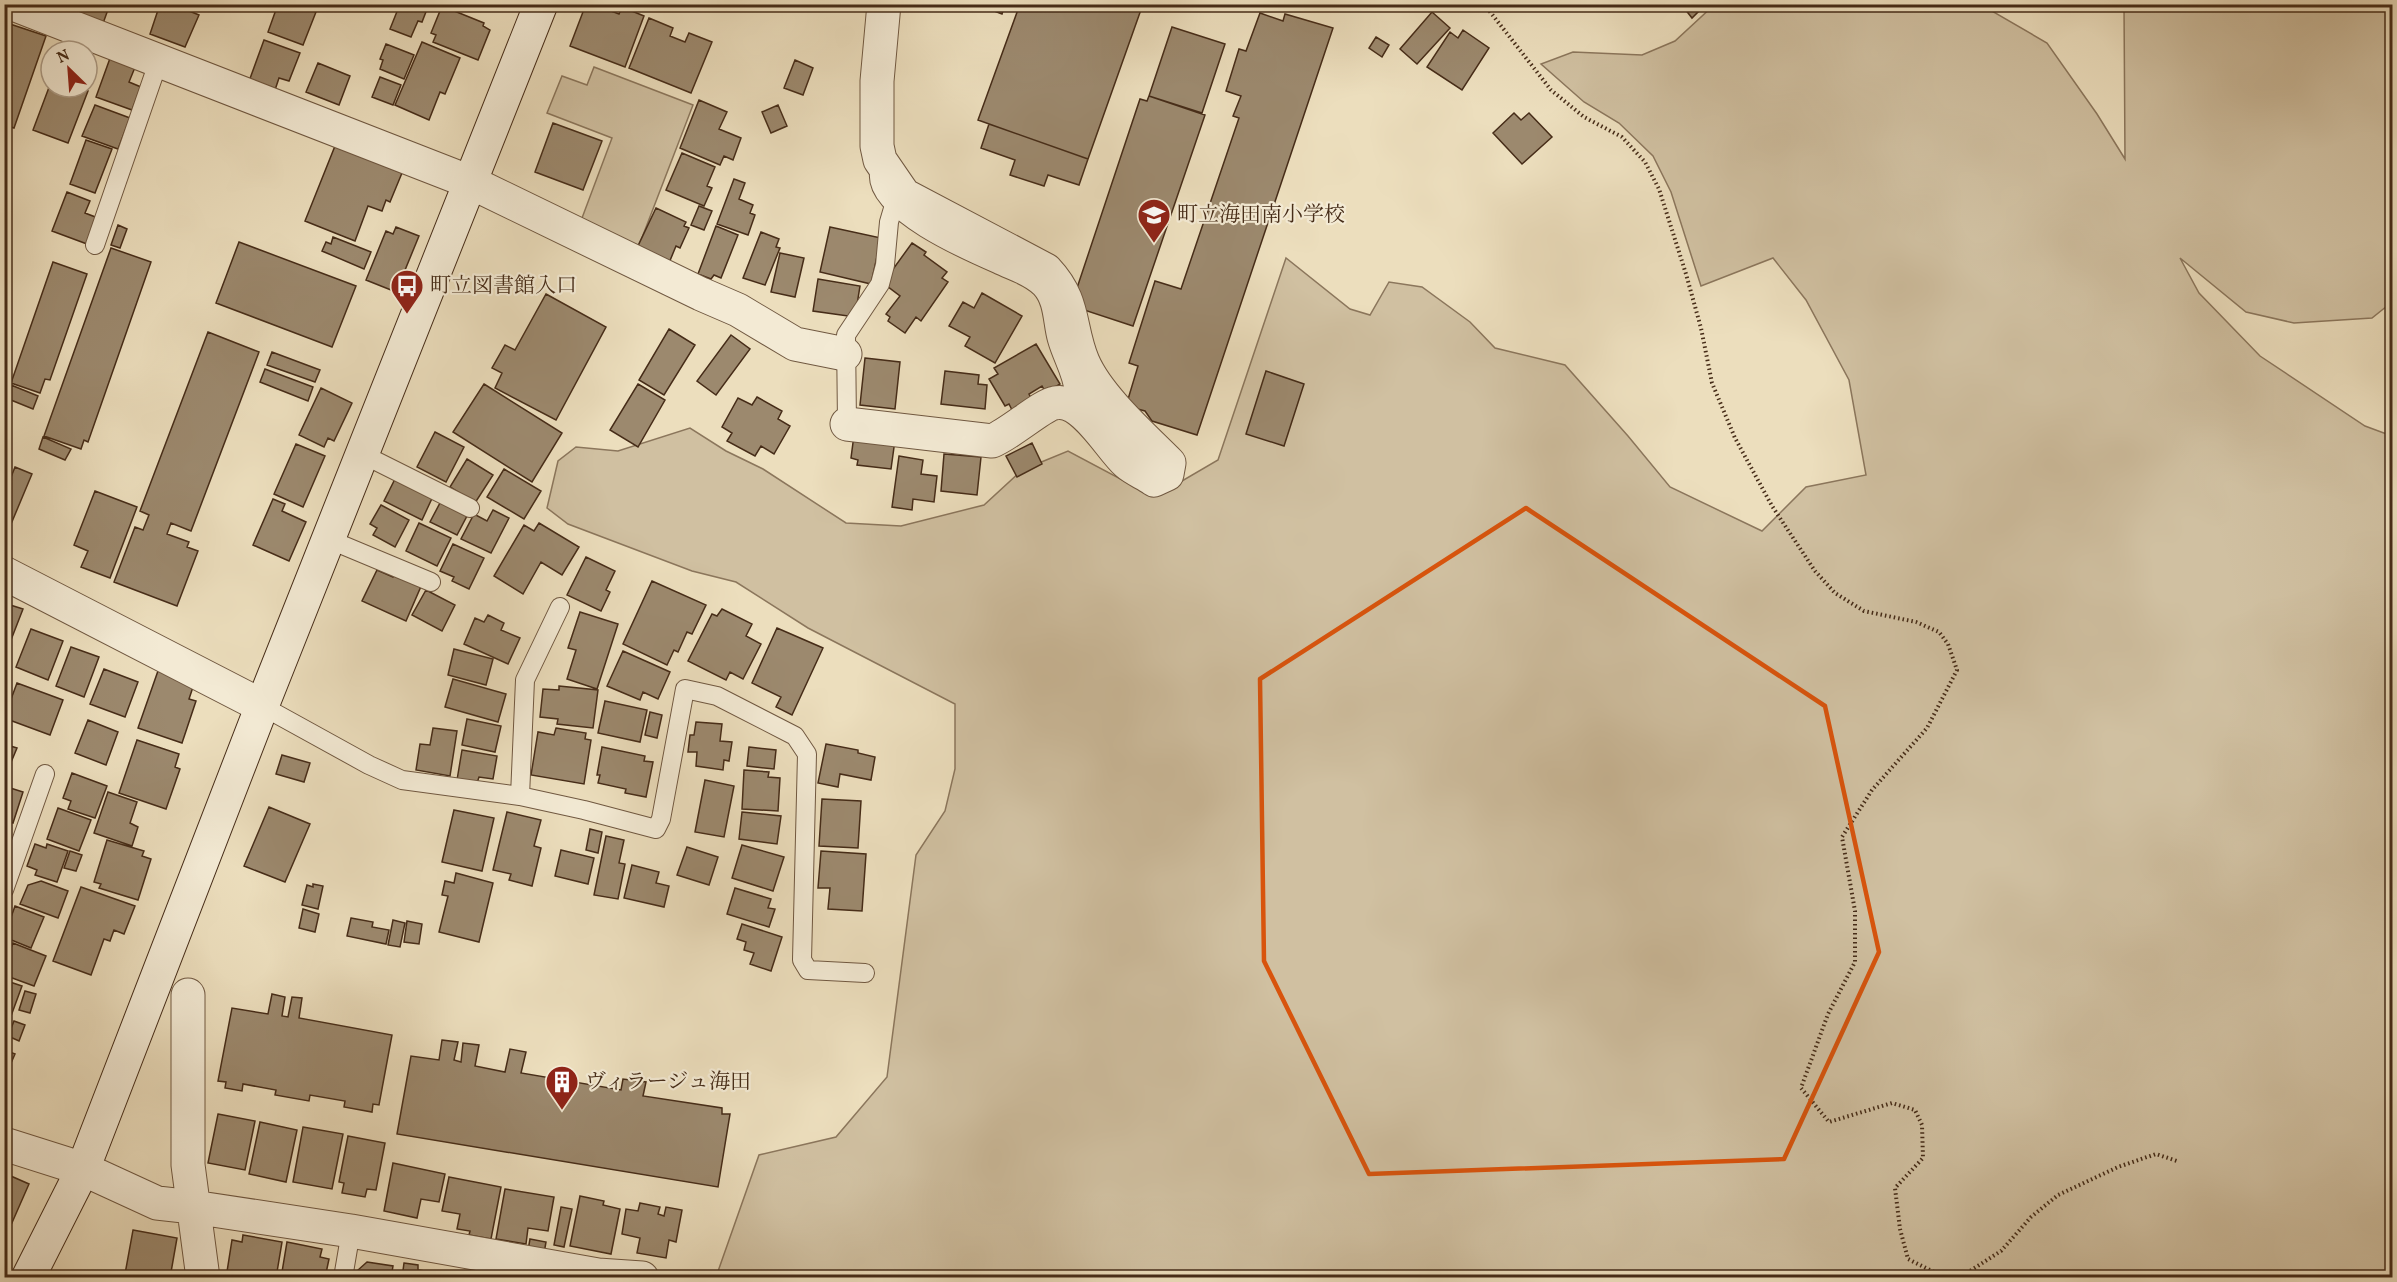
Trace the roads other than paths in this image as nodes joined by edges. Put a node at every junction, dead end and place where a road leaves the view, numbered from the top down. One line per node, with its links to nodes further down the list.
1 (541, 4): 6 (street)
2 (884, 4): 5 (street)
3 (27, 7): 4 (street)
4 (159, 60): 6 (street); 8 (lane)
5 (880, 160): 7 (lane); 10 (street)
6 (470, 182): 9 (street); 12 (street)
7 (894, 205): 9 (lane); 10 (lane)
8 (95, 245)
9 (845, 354): 11 (lane)
10 (1068, 403): 11 (street)
11 (847, 424)
12 (362, 454): 13 (lane); 14 (street)
13 (470, 508)
14 (328, 539): 16 (lane); 18 (street)
15 (4, 573): 18 (street)
16 (431, 582)
17 (560, 607): 20 (lane)
18 (261, 706): 20 (lane); 25 (street)
19 (45, 774): 21 (lane)
20 (520, 796): 22 (lane)
21 (4, 890)
22 (865, 973)
23 (188, 995): 26 (street)
24 (4, 1144): 25 (street)
25 (83, 1169): 26 (street); 29 (street)
26 (193, 1207): 27 (street); 30 (street)
27 (351, 1231): 28 (street); 31 (lane)
28 (598, 1276): 32 (street)
29 (28, 1278)
30 (203, 1278)
31 (344, 1278)
32 (642, 1278)

